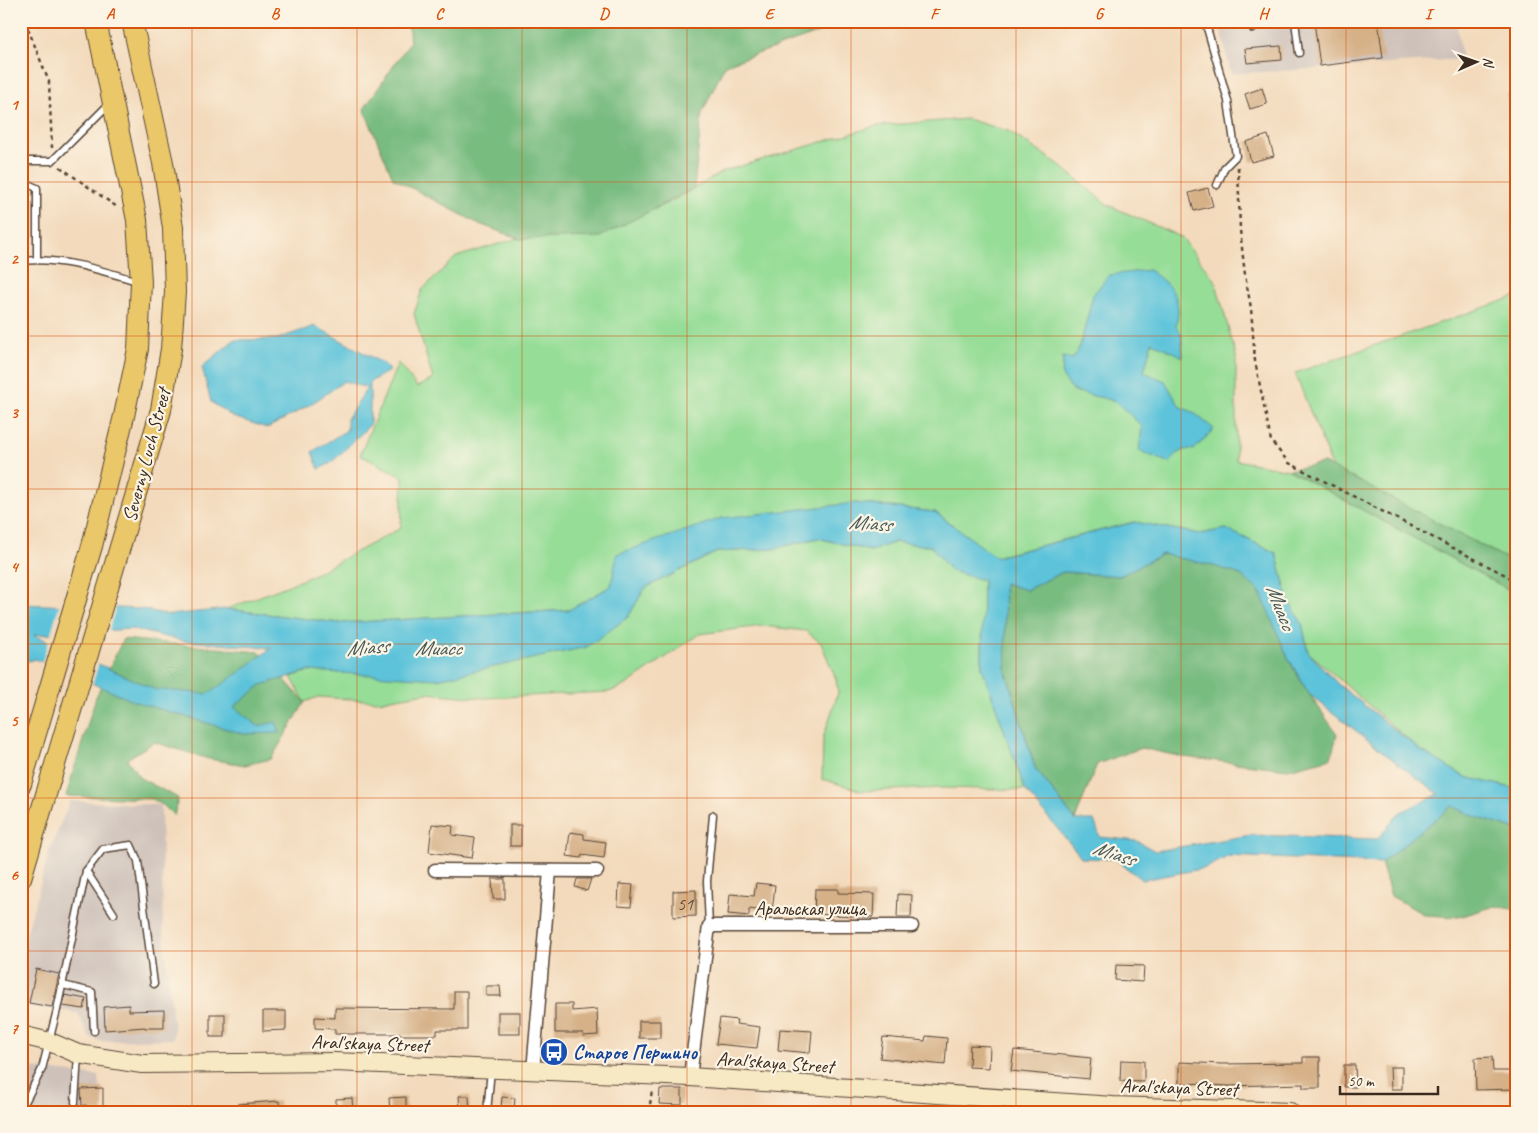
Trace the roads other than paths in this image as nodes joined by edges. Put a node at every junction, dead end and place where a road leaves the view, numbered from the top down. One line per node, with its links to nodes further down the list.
1 (96, 21): 11 (main road, Severny Luch Street)
2 (132, 21): 25 (main road, Severny Luch Street)
3 (1205, 21): 15 (lane)
4 (1251, 21): 8 (lane)
5 (1295, 21): 9 (lane)
6 (1401, 21): 7 (lane)
7 (1406, 21)
8 (1253, 29)
9 (1300, 53)
10 (21, 90): 12 (lane)
11 (113, 100): 13 (lane); 18 (main road, Severny Luch Street)
12 (21, 104)
13 (21, 161)
14 (21, 180): 16 (lane)
15 (1217, 185)
16 (38, 259): 17 (lane); 18 (lane)
17 (21, 261)
18 (141, 282): 19 (main road, Severny Luch Street)
19 (21, 784)
20 (713, 815): 27 (lane)
21 (435, 870): 23 (street)
22 (86, 871): 26 (lane); 29 (lane); 30 (lane)
23 (550, 871): 24 (street); 36 (street)
24 (597, 871)
25 (21, 878)
26 (114, 914)
27 (709, 926): 28 (street, Аральская улица); 37 (street)
28 (912, 926)
29 (154, 984)
30 (63, 985): 31 (lane); 33 (lane)
31 (94, 1031)
32 (21, 1035): 33 (street, Aral'skaya Street)
33 (50, 1042): 34 (street, Aral'skaya Street); 39 (lane)
34 (78, 1054): 35 (street, Aral'skaya Street); 38 (lane)
35 (491, 1068): 36 (street, Aral'skaya Street); 40 (lane)
36 (533, 1070): 37 (street, Aral'skaya Street)
37 (690, 1077): 41 (street, Aral'skaya Street)
38 (75, 1102)
39 (21, 1110)
40 (487, 1112)
41 (1290, 1112)

